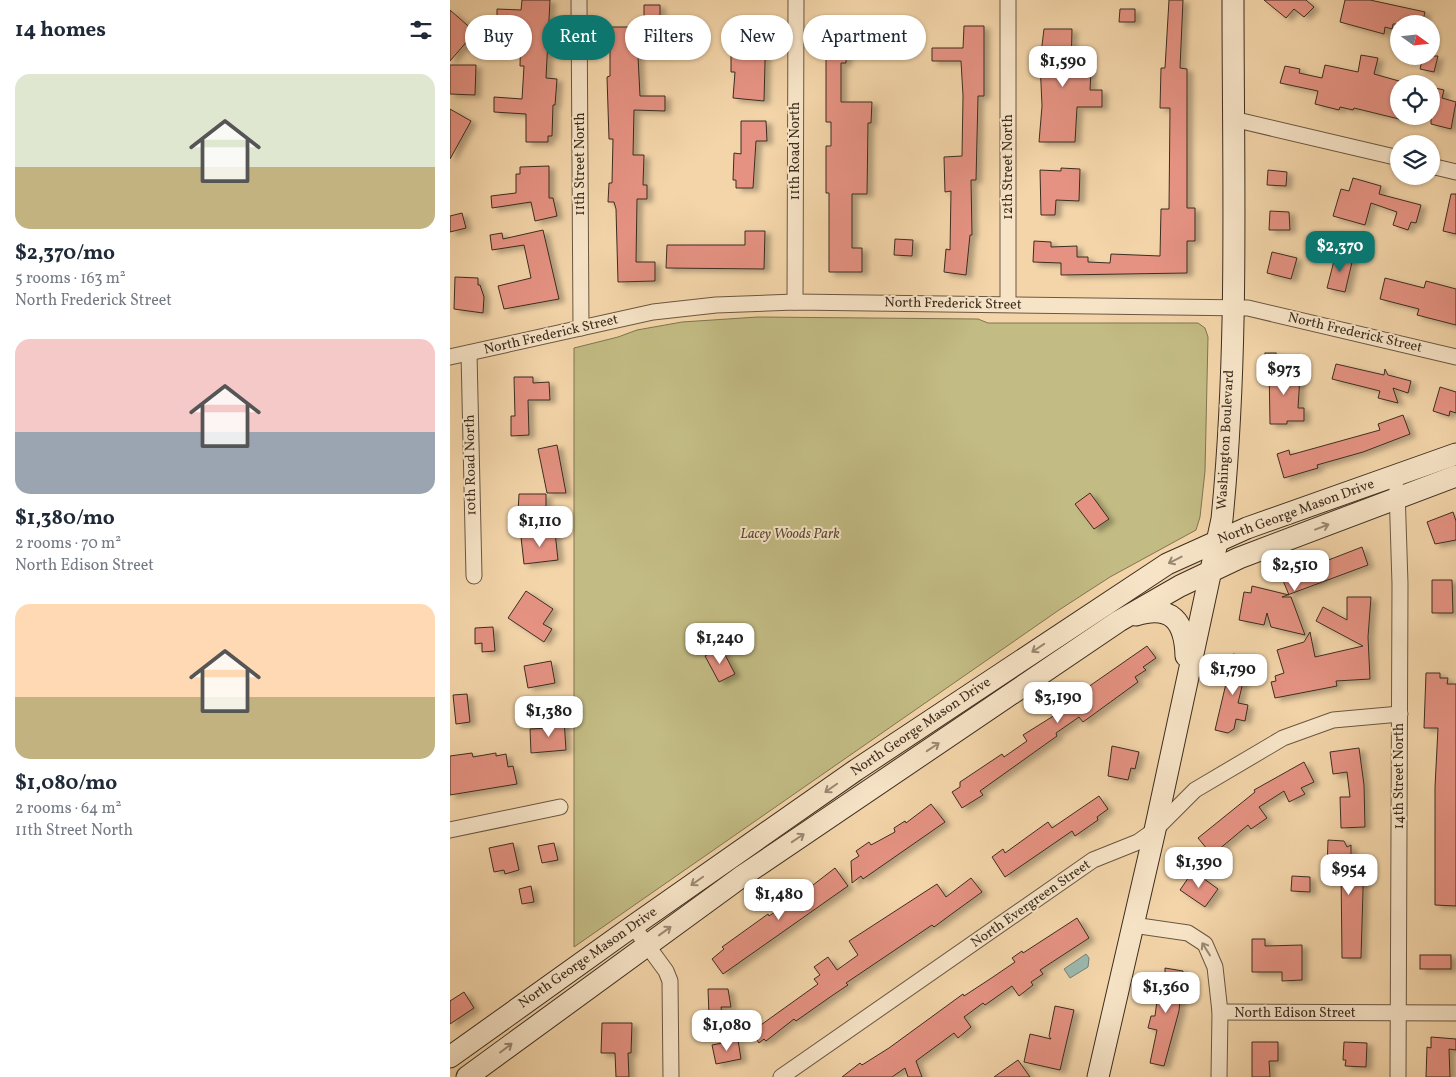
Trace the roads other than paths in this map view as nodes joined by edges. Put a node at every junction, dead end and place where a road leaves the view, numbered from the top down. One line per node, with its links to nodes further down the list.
1 (579, 0): 12 (street, 11th Street North)
2 (796, 0): 9 (street, 11th Road North)
3 (1008, 0): 10 (street, 12th Street North)
4 (1232, 0): 5 (main road, Washington Boulevard)
5 (1232, 119): 6 (street); 11 (main road, Washington Boulevard)
6 (1390, 156)
7 (1440, 168): 8 (street)
8 (1456, 172)
9 (795, 302): 10 (street, North Frederick Street); 12 (street, North Frederick Street)
10 (1008, 304): 11 (street, North Frederick Street)
11 (1232, 307): 15 (street, North Frederick Street); 20 (main road, Washington Boulevard)
12 (581, 328): 13 (street, North Frederick Street)
13 (469, 353): 14 (street, North Frederick Street); 22 (street, 10th Road North)
14 (450, 357)
15 (1456, 358)
16 (1456, 454): 17 (main road, North George Mason Drive)
17 (1395, 476): 19 (street, 14th Street North); 20 (main road, North George Mason Drive)
18 (1456, 476): 19 (main road, North George Mason Drive)
19 (1398, 498): 21 (main road, North George Mason Drive, one-way to 19); 25 (street, 14th Street North)
20 (1218, 539): 21 (main road, Washington Boulevard); 30 (main road, North George Mason Drive, one-way to 30)
21 (1212, 570): 23 (main road, North George Mason Drive); 24 (main road, Washington Boulevard)
22 (474, 576)
23 (1119, 621): 24 (main road); 31 (main road, North George Mason Drive, one-way to 23)
24 (1186, 683): 28 (main road, Washington Boulevard)
25 (1400, 714): 28 (street, North Evergreen Street); 33 (street, 14th Street North)
26 (560, 808): 27 (street)
27 (450, 830)
28 (1155, 830): 29 (main road, Washington Boulevard); 38 (street, North Evergreen Street)
29 (1133, 925): 32 (street, North Edison Street, one-way to 29); 39 (main road, Washington Boulevard)
30 (633, 926): 31 (street); 35 (main road, North George Mason Drive)
31 (646, 945): 36 (main road, North George Mason Drive, one-way to 31); 37 (street)
32 (1220, 1012): 33 (street, North Edison Street); 40 (street)
33 (1398, 1013): 34 (street, North Edison Street); 41 (street, 14th Street North)
34 (1456, 1013)
35 (450, 1057)
36 (467, 1077)
37 (671, 1077)
38 (781, 1077)
39 (1098, 1077)
40 (1219, 1077)
41 (1398, 1077)

